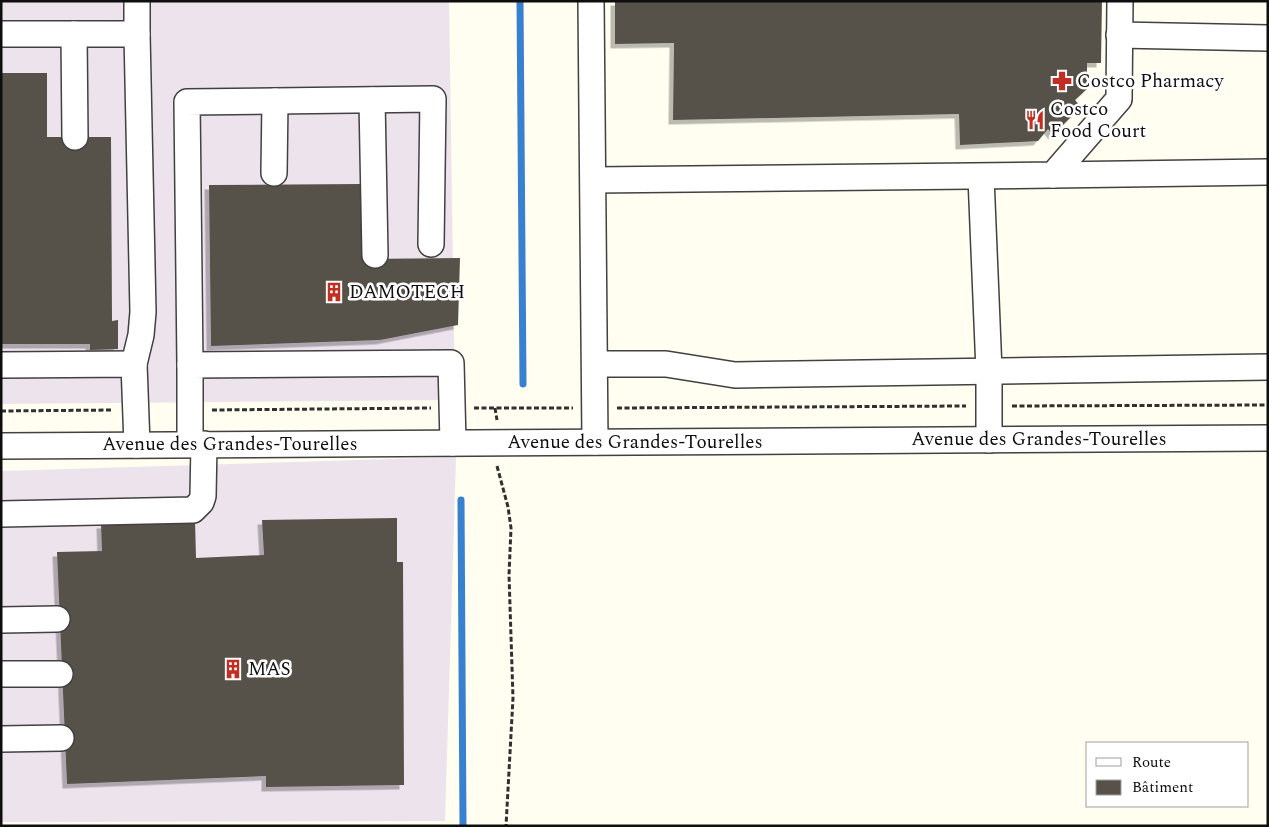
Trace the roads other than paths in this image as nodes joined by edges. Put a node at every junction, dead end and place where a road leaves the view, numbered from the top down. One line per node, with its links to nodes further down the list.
1 (137, 1): 6 (street)
2 (591, 1): 16 (street)
3 (1120, 1): 7 (street)
4 (1, 34): 5 (street)
5 (74, 34): 6 (street); 11 (street)
6 (137, 34): 19 (street)
7 (1119, 35): 8 (street); 14 (street)
8 (1268, 38)
9 (372, 100): 10 (street); 17 (street); 18 (street)
10 (275, 101): 13 (street); 22 (street)
11 (75, 137)
12 (1268, 172): 14 (street)
13 (274, 173)
14 (1053, 175): 15 (street)
15 (981, 176): 16 (street); 24 (street)
16 (594, 180): 20 (street)
17 (431, 244)
18 (375, 255)
19 (134, 364): 21 (street); 30 (street)
20 (595, 364): 24 (street); 27 (street)
21 (1, 365)
22 (190, 365): 28 (street); 29 (street)
23 (1268, 367): 24 (street)
24 (989, 371): 26 (street)
25 (1268, 438): 26 (street, Avenue des Grandes-Tourelles)
26 (989, 440): 27 (street, Avenue des Grandes-Tourelles)
27 (595, 442): 28 (street, Avenue des Grandes-Tourelles)
28 (453, 443): 29 (street, Avenue des Grandes-Tourelles)
29 (197, 444): 30 (street, Avenue des Grandes-Tourelles); 32 (street)
30 (137, 445): 31 (street, Avenue des Grandes-Tourelles)
31 (1, 446)
32 (1, 514)
33 (57, 619): 34 (street)
34 (1, 620)
35 (1, 674): 36 (street)
36 (60, 674)
37 (61, 738): 38 (street)
38 (1, 739)

